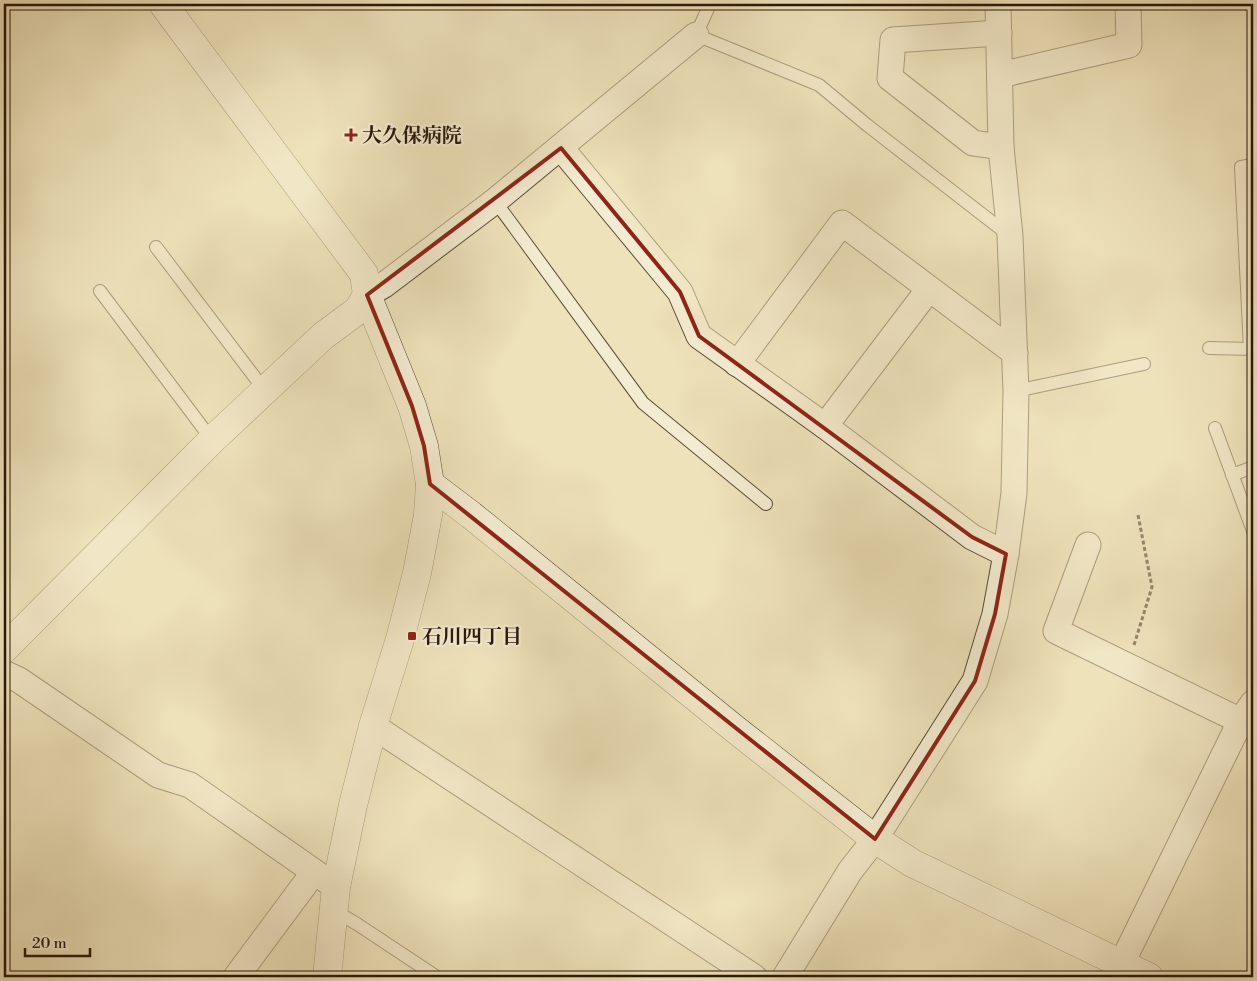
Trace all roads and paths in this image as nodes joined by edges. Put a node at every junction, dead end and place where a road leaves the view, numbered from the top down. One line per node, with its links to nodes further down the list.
1 (163, 4): 16 (street)
2 (710, 4): 6 (lane)
3 (998, 4): 5 (street)
4 (1128, 4): 7 (street)
5 (998, 33): 7 (street); 8 (street)
6 (696, 35): 9 (street); 12 (lane)
7 (1000, 75): 8 (street)
8 (1001, 147): 12 (street)
9 (561, 148): 11 (street); 20 (street)
10 (1253, 164): 18 (lane)
11 (495, 200): 16 (street); 30 (lane)
12 (1010, 236): 19 (street)
13 (156, 246): 23 (lane)
14 (929, 289): 19 (street); 20 (street); 24 (street)
15 (100, 291): 26 (lane)
16 (367, 295): 23 (street); 29 (street)
17 (1209, 348): 18 (lane)
18 (1252, 349)
19 (1015, 353): 22 (street)
20 (737, 364): 24 (street)
21 (1144, 364): 22 (lane)
22 (1016, 391): 34 (street)
23 (266, 392): 26 (street)
24 (825, 426): 34 (street)
25 (1215, 428): 28 (lane)
26 (212, 440): 35 (street)
27 (1253, 467): 28 (lane)
28 (1232, 475): 32 (lane)
29 (430, 484): 39 (street); 40 (street)
30 (766, 504)
31 (1138, 515): 36 (path)
32 (1253, 531)
33 (1088, 545): 36 (street)
34 (1006, 554): 40 (street)
35 (4, 649)
36 (1128, 665): 38 (street)
37 (4, 673): 41 (street)
38 (1249, 716): 43 (street)
39 (373, 726): 42 (street); 47 (street)
40 (875, 840): 43 (street); 48 (street)
41 (314, 872): 42 (street); 44 (street)
42 (335, 899): 45 (street); 46 (lane)
43 (1118, 971): 49 (street)
44 (236, 977)
45 (327, 977)
46 (437, 977)
47 (754, 977)
48 (785, 977)
49 (1149, 977)

